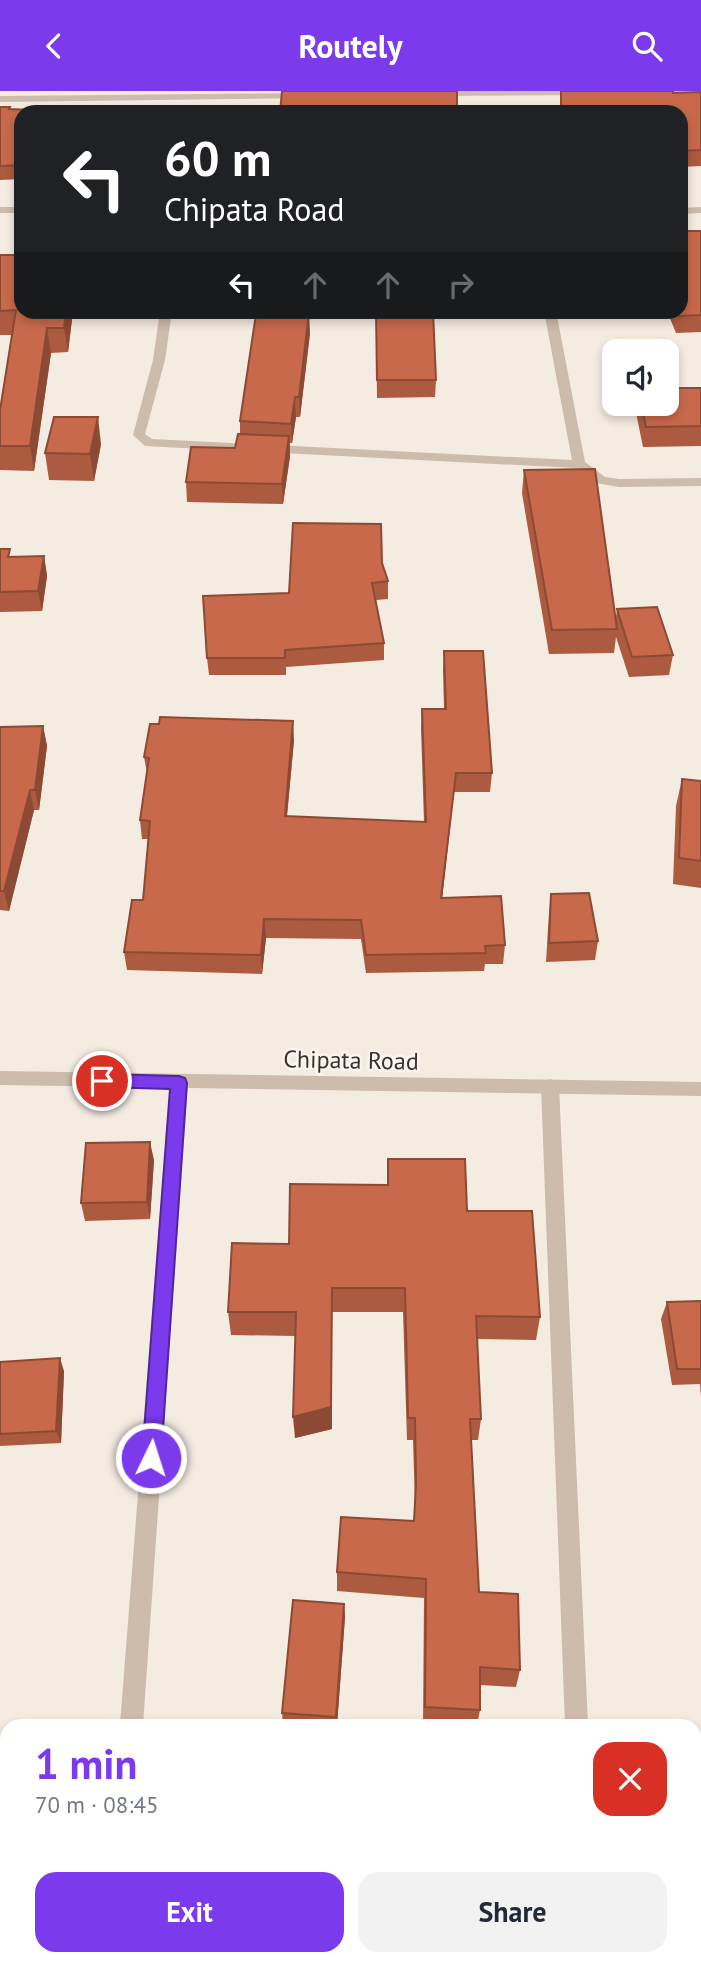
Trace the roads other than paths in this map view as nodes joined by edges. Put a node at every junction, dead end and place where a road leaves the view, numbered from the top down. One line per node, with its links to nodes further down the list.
1 (643, 91): 2 (street)
2 (701, 91)
3 (588, 92): 4 (street)
4 (425, 94)
5 (316, 95): 6 (street)
6 (192, 97): 7 (street)
7 (0, 99)
8 (165, 319): 10 (street)
9 (552, 319): 10 (street)
10 (579, 464): 11 (street)
11 (701, 482)
12 (0, 1078): 13 (street, Chipata Road)
13 (179, 1083): 14 (street, Chipata Road); 16 (street)
14 (550, 1086): 15 (street, Chipata Road); 17 (street)
15 (701, 1089)
16 (131, 1719)
17 (578, 1719)

